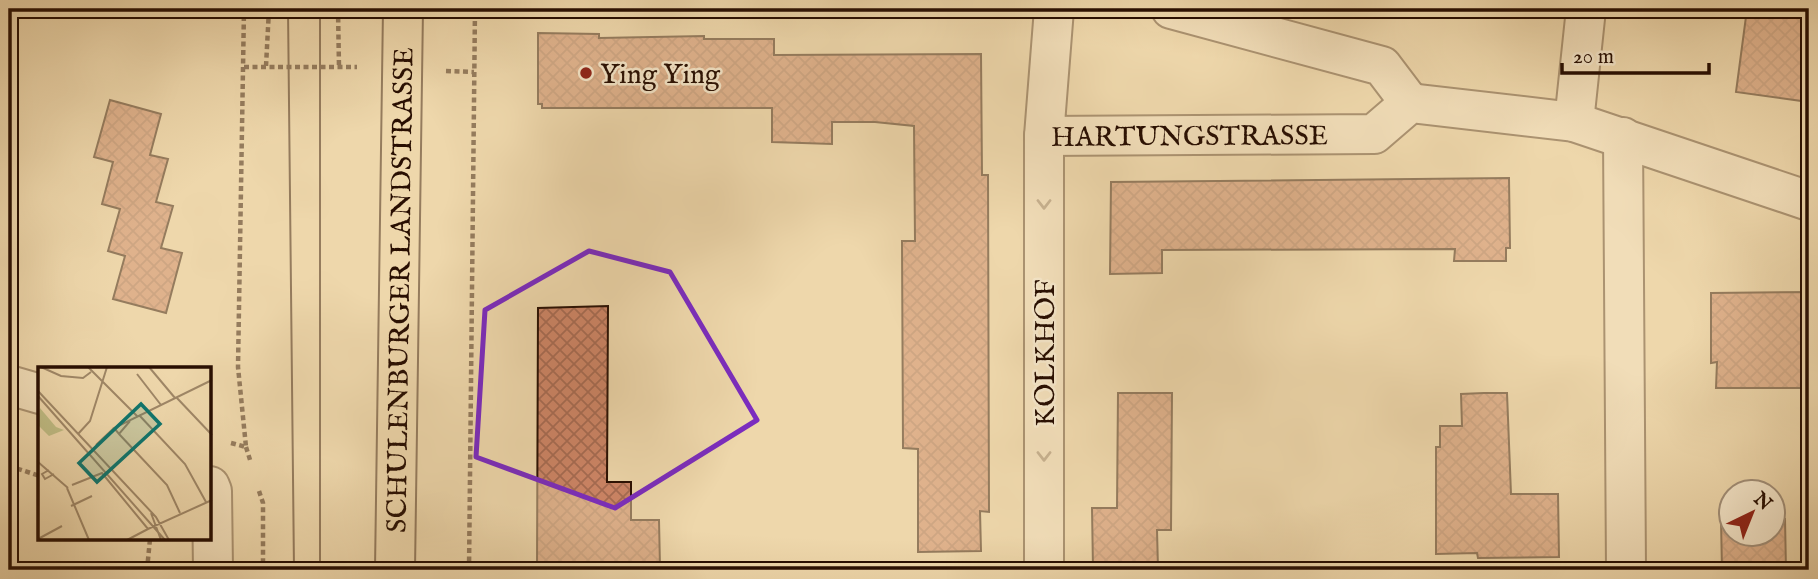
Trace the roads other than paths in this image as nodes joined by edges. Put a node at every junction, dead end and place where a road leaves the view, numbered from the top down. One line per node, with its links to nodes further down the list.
1 (403, 9): 14 (main road, SCHULENBURGER LANDSTRASSE)
2 (1054, 9): 7 (street, HARTUNGSTRASSE)
3 (1171, 9): 5 (street)
4 (1586, 9): 6 (street)
5 (1410, 103): 6 (street); 7 (street, HARTUNGSTRASSE)
6 (1574, 122): 8 (street)
7 (1044, 136): 15 (street, KOLKHOF, one-way to 15)
8 (1622, 137): 9 (street); 16 (street)
9 (1809, 201)
10 (9, 385): 11 (street)
11 (38, 393)
12 (212, 491): 13 (street)
13 (213, 570)
14 (395, 570)
15 (1044, 570)
16 (1626, 570)

